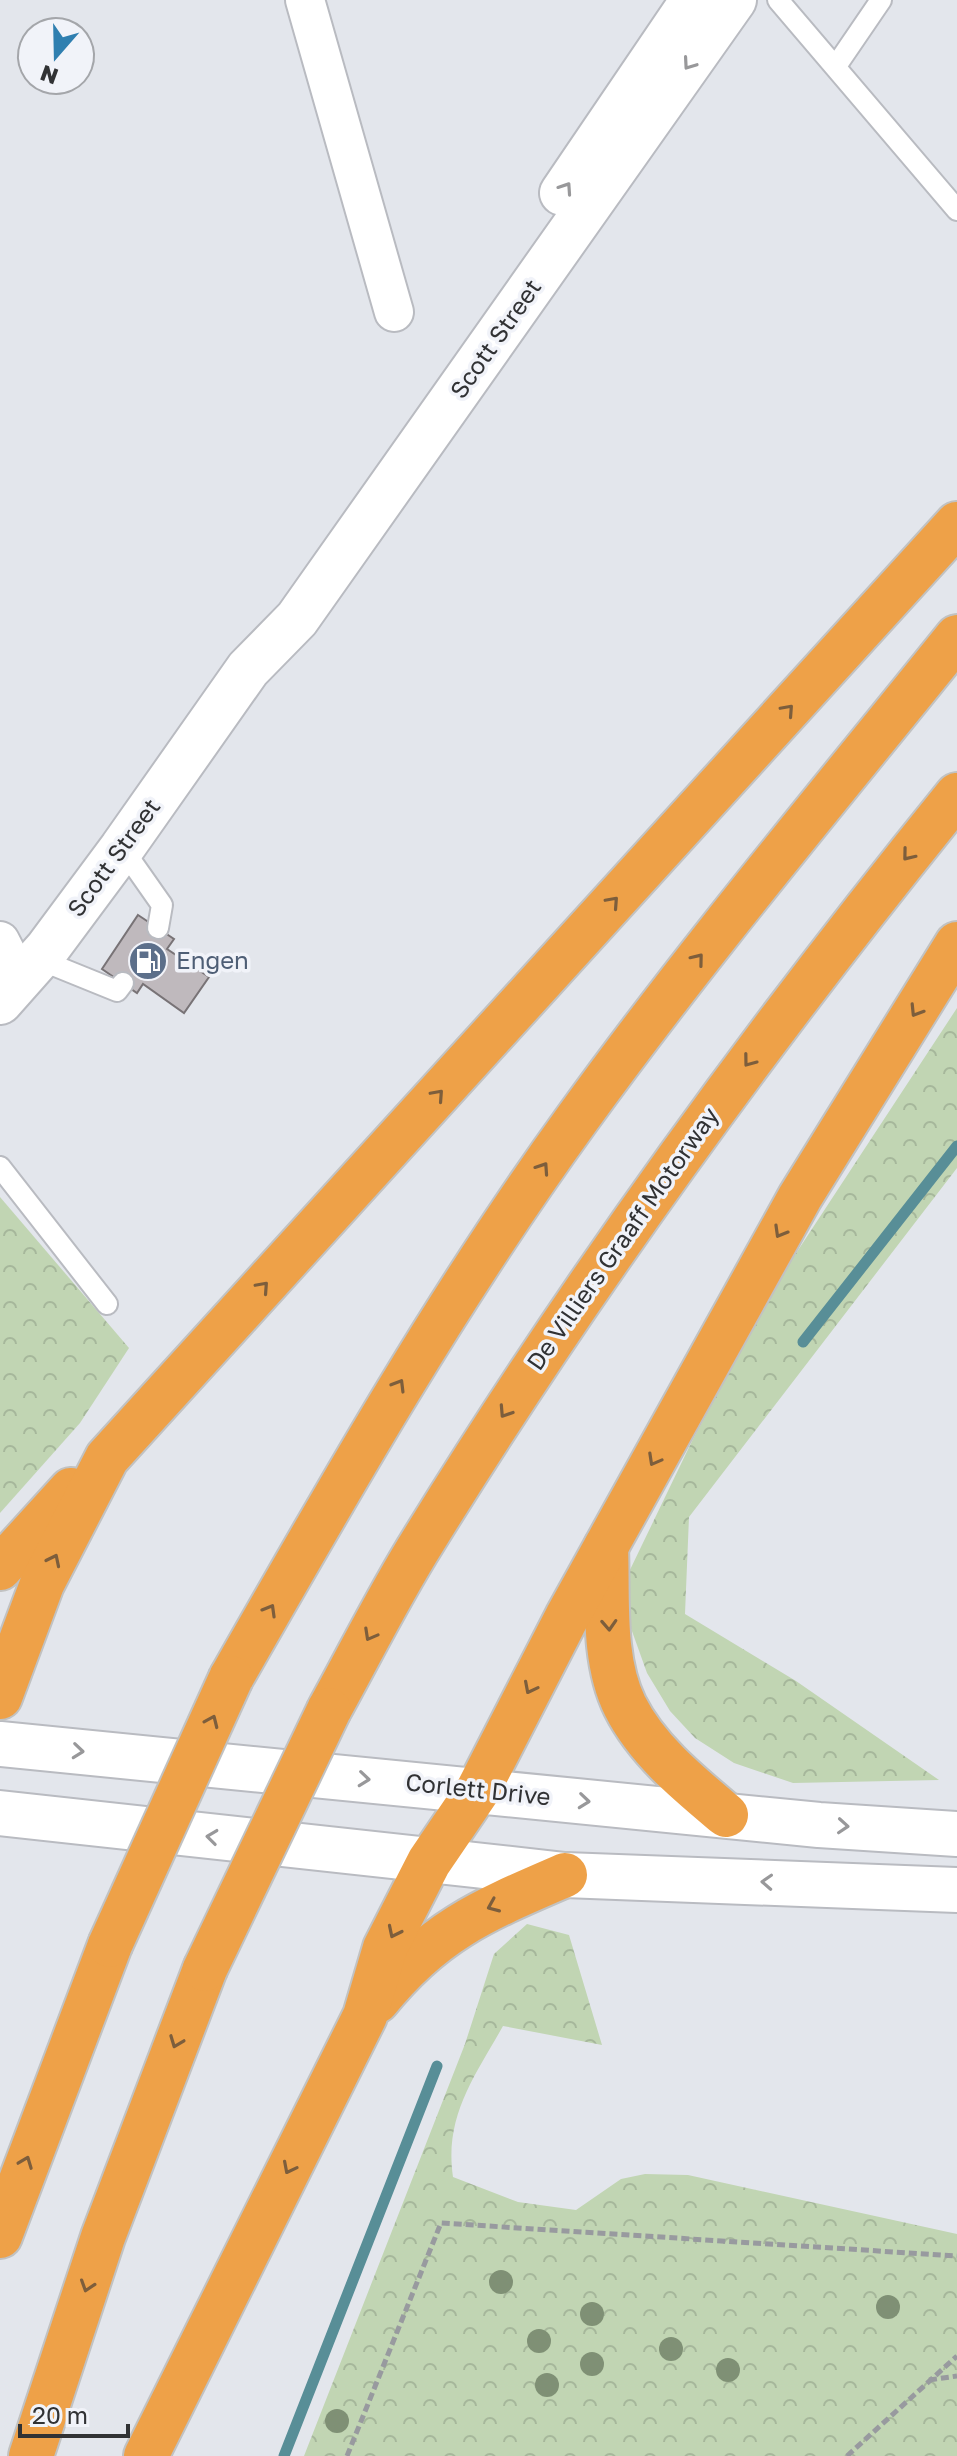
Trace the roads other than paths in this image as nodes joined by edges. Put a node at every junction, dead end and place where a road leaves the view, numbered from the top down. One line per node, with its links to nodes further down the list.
1 (305, 0): 9 (street)
2 (693, 0): 8 (main road, Scott Street, one-way to 2)
3 (734, 0): 8 (main road, Scott Street, one-way to 8)
4 (778, 0): 6 (lane)
5 (878, 1): 6 (lane)
6 (836, 66): 7 (lane)
7 (957, 210)
8 (533, 261): 13 (main road, Scott Street)
9 (394, 312)
10 (957, 524): 20 (highway, one-way to 10)
11 (957, 637): 33 (highway, one-way to 11, bridge)
12 (957, 795): 34 (highway, De Villiers Graaff Motorway, one-way to 34, bridge)
13 (122, 848): 14 (lane); 16 (main road, Scott Street)
14 (158, 928)
15 (957, 944): 21 (highway, one-way to 21)
16 (14, 970): 17 (lane)
17 (123, 983)
18 (0, 1167): 19 (lane)
19 (107, 1304)
20 (107, 1458): 22 (highway); 23 (highway, one-way to 20)
21 (606, 1547): 25 (highway, one-way to 25); 27 (highway, one-way to 27)
22 (0, 1568)
23 (0, 1697)
24 (0, 1744): 25 (main road, Corlett Drive, one-way to 25)
25 (478, 1790): 27 (main road, Corlett Drive, one-way to 27); 29 (highway)
26 (0, 1813): 29 (main road, one-way to 26)
27 (726, 1815): 28 (main road, Corlett Drive, one-way to 28)
28 (957, 1834)
29 (429, 1862): 30 (main road); 32 (highway, one-way to 32)
30 (565, 1875): 31 (main road, one-way to 30); 32 (highway, one-way to 32)
31 (957, 1890)
32 (365, 2016): 35 (highway, one-way to 35)
33 (0, 2236)
34 (31, 2456)
35 (146, 2456)

